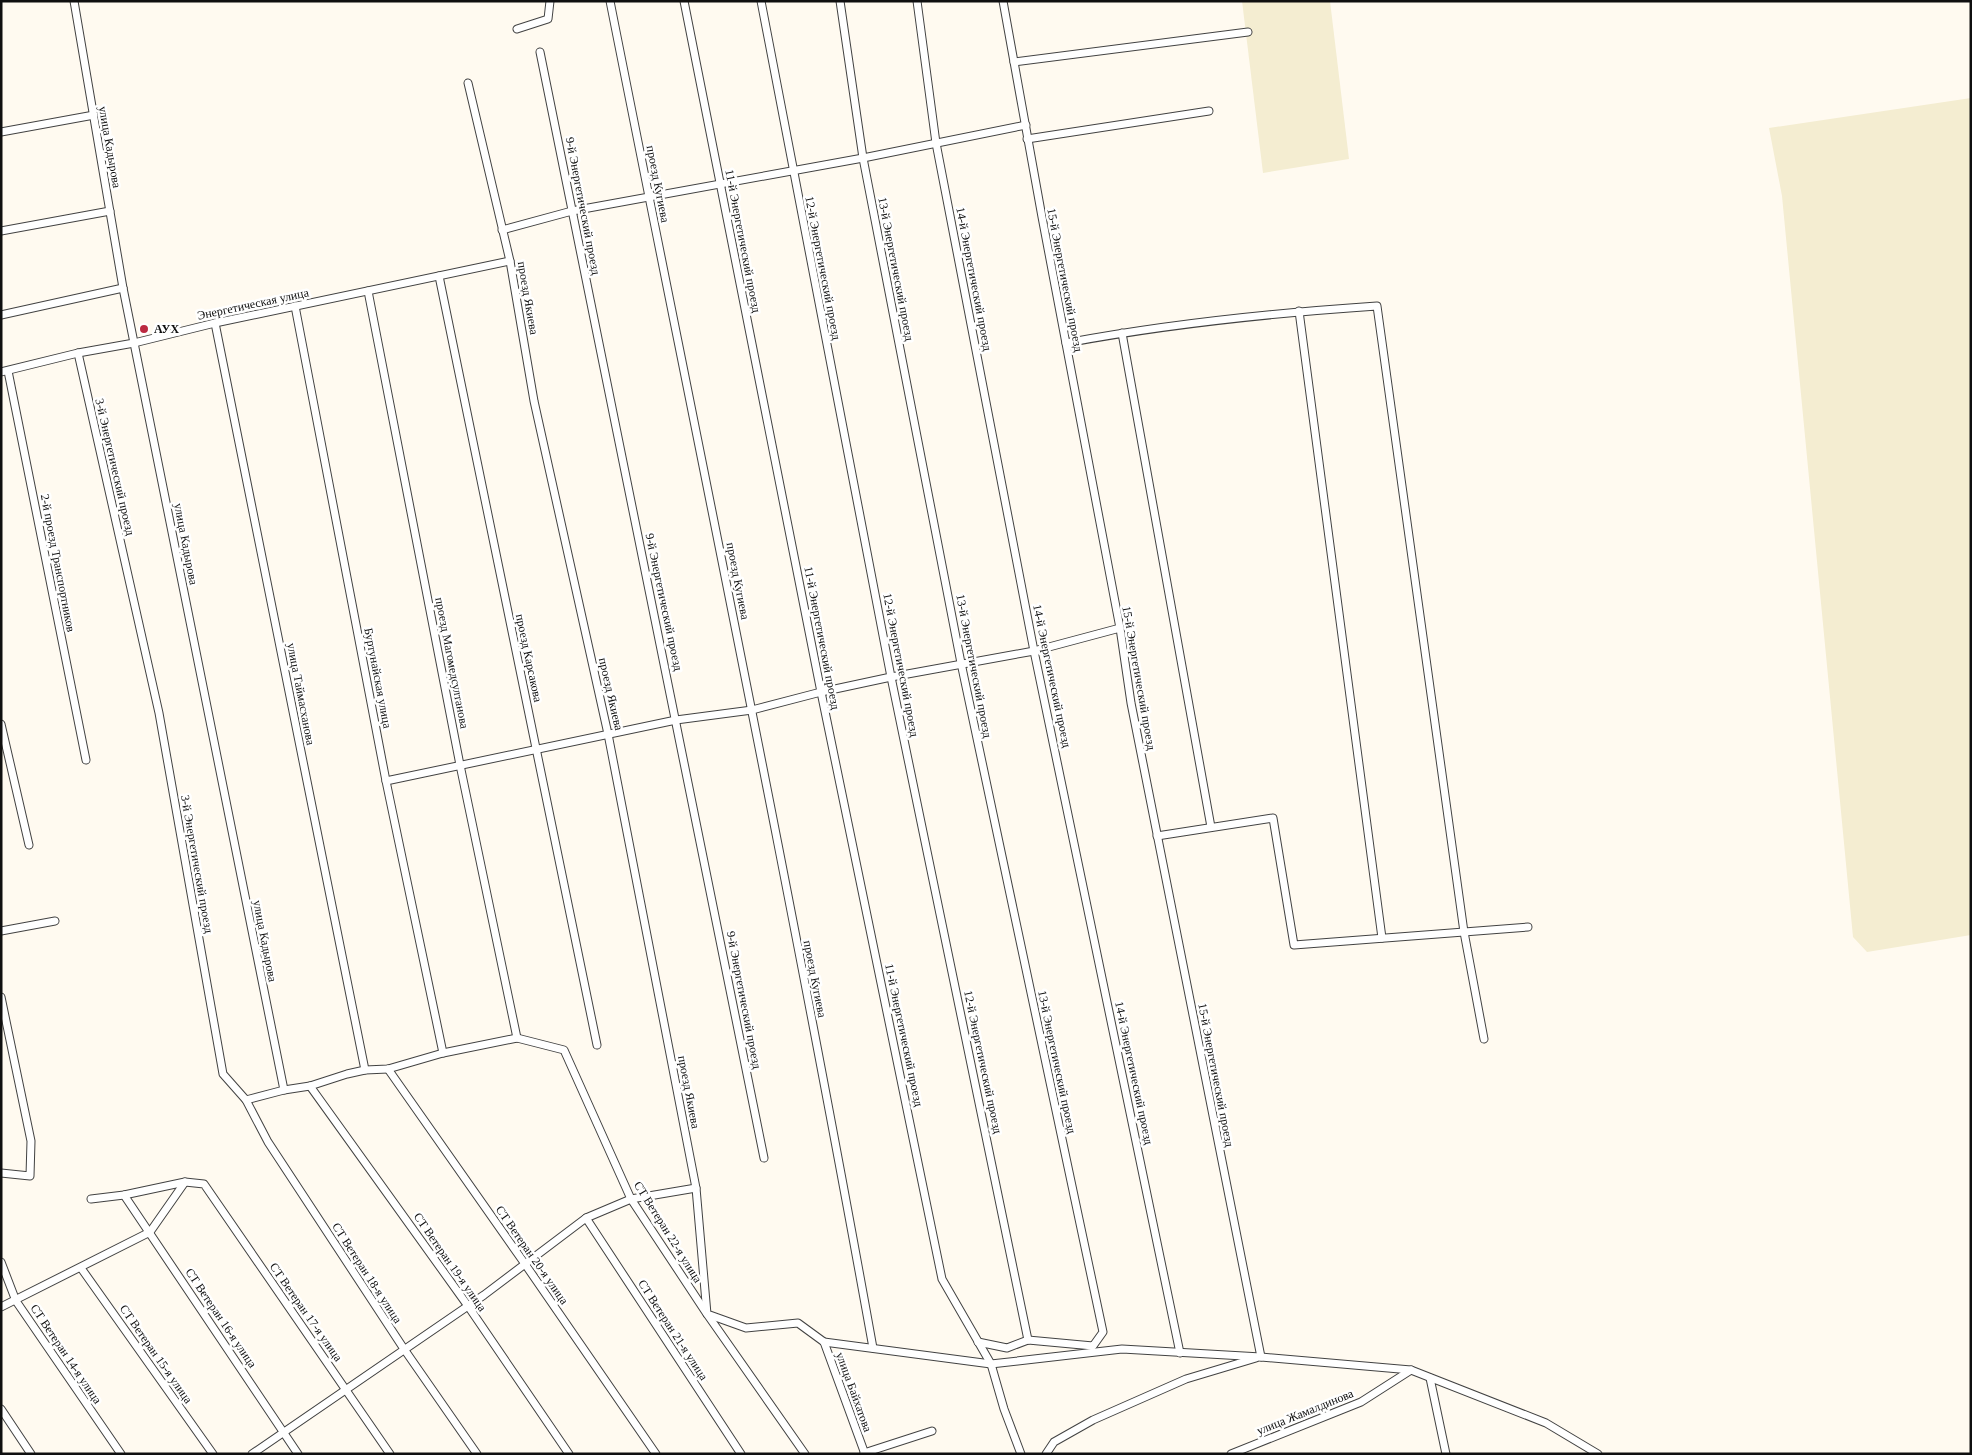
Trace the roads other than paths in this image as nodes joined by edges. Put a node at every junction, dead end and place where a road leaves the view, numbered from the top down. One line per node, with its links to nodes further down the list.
1 (74, 1): 15 (street, улица Кадырова)
2 (550, 1): 9 (street)
3 (610, 1): 23 (street, проезд Кугиева)
4 (684, 1): 22 (street, 11-й Энергетический проезд)
5 (761, 1): 21 (street, 12-й Энергетический проезд)
6 (840, 1): 20 (street, 13-й Энергетический проезд)
7 (917, 1): 19 (street, 14-й Энергетический проезд)
8 (1003, 1): 12 (street, 15-й Энергетический проезд)
9 (517, 29)
10 (1248, 32): 12 (street)
11 (540, 52): 25 (street, 9-й Энергетический проезд)
12 (1014, 62): 16 (street, 15-й Энергетический проезд)
13 (468, 83): 26 (street, проезд Якиева)
14 (1209, 111): 18 (street)
15 (94, 115): 17 (street); 24 (street, улица Кадырова)
16 (1026, 125): 18 (street, 15-й Энергетический проезд); 19 (street)
17 (1, 132)
18 (1027, 139): 38 (street, 15-й Энергетический проезд)
19 (936, 143): 20 (street); 42 (street, 14-й Энергетический проезд)
20 (863, 158): 21 (street); 43 (street, 13-й Энергетический проезд)
21 (793, 171): 22 (street); 44 (street, 12-й Энергетический проезд)
22 (721, 184): 23 (street); 45 (street, 11-й Энергетический проезд)
23 (649, 198): 25 (street); 46 (street, проезд Кугиева)
24 (110, 211): 27 (street); 30 (street, улица Кадырова)
25 (572, 211): 26 (street); 47 (street, 9-й Энергетический проезд)
26 (502, 230): 28 (street, проезд Якиева)
27 (1, 231)
28 (510, 261): 29 (street, Энергетическая улица); 49 (street, проезд Якиева)
29 (439, 276): 31 (street, Энергетическая улица); 50 (street, проезд Карсакова)
30 (123, 288): 34 (street); 37 (street, улица Кадырова)
31 (368, 291): 32 (street, Энергетическая улица); 52 (street, проезд Магомедсултанова)
32 (295, 306): 35 (street, Энергетическая улица); 53 (street, Буртунайская улица)
33 (1299, 311): 36 (street); 60 (street); 61 (street)
34 (1, 315)
35 (215, 323): 37 (street, Энергетическая улица); 67 (street, улица Таймасханова)
36 (1122, 333): 38 (street); 54 (street)
37 (134, 343): 39 (street, Энергетическая улица); 70 (street, улица Кадырова)
38 (1066, 343): 41 (street, 15-й Энергетический проезд)
39 (78, 353): 40 (street, Энергетическая улица); 71 (street, 3-й Энергетический проезд)
40 (4, 372): 51 (street, 2-й проезд Транспортников)
41 (1120, 628): 42 (street); 55 (street, 15-й Энергетический проезд)
42 (1034, 651): 43 (street); 95 (street, 14-й Энергетический проезд)
43 (962, 663): 44 (street); 91 (street, 13-й Энергетический проезд)
44 (891, 677): 45 (street); 88 (street, 12-й Энергетический проезд)
45 (821, 692): 46 (street); 90 (street, 11-й Энергетический проезд)
46 (752, 710): 47 (street); 92 (street, проезд Кугиева)
47 (676, 720): 49 (street); 72 (street, 9-й Энергетический проезд)
48 (1, 724): 56 (street)
49 (608, 734): 50 (street); 75 (street, проезд Якиева)
50 (536, 750): 52 (street); 65 (street, проезд Карсакова)
51 (86, 760)
52 (460, 765): 53 (street); 63 (street, проезд Магомедсултанова)
53 (386, 781): 66 (street, Буртунайская улица)
54 (1211, 827): 55 (street); 61 (street)
55 (1157, 836): 96 (street, 15-й Энергетический проезд)
56 (29, 845)
57 (54, 921): 59 (street)
58 (1528, 927): 60 (street)
59 (1, 931)
60 (1464, 932): 61 (street); 64 (street)
61 (1382, 938)
62 (1, 997): 73 (street)
63 (516, 1038): 66 (street); 77 (street, СТ Ветеран 22-я улица)
64 (1484, 1039)
65 (597, 1045)
66 (443, 1053): 68 (street)
67 (365, 1070): 68 (street); 69 (street)
68 (388, 1070): 82 (street, СТ Ветеран 20-я улица)
69 (310, 1086): 70 (street); 86 (street, СТ Ветеран 19-я улица)
70 (284, 1090): 71 (street)
71 (246, 1100): 93 (street, СТ Ветеран 18-я улица)
72 (764, 1158)
73 (1, 1173)
74 (185, 1182): 76 (street); 80 (street); 100 (street, СТ Ветеран 17-я улица)
75 (696, 1188): 77 (street); 87 (street, проезд Якиева)
76 (124, 1195): 78 (street); 80 (street, СТ Ветеран 16-я улица)
77 (631, 1198): 79 (street); 87 (street, СТ Ветеран 22-я улица)
78 (91, 1199)
79 (586, 1218): 82 (street); 115 (street, СТ Ветеран 21-я улица)
80 (150, 1232): 83 (street); 103 (street, СТ Ветеран 16-я улица)
81 (1, 1262): 84 (street, СТ Ветеран 14-я улица)
82 (525, 1264): 86 (street); 114 (street, СТ Ветеран 20-я улица)
83 (81, 1268): 84 (street); 108 (street, СТ Ветеран 15-я улица)
84 (16, 1301): 85 (street); 107 (street, СТ Ветеран 14-я улица)
85 (1, 1306)
86 (468, 1306): 93 (street); 113 (street, СТ Ветеран 19-я улица)
87 (707, 1314): 89 (street, улица Байхатова); 116 (street, СТ Ветеран 22-я улица)
88 (1028, 1340): 90 (street); 91 (street)
89 (824, 1342): 92 (street); 104 (street, улица Байхатова)
90 (978, 1342): 97 (street, 11-й Энергетический проезд)
91 (1093, 1346): 94 (street)
92 (873, 1348): 97 (street)
93 (404, 1349): 100 (street); 112 (street, СТ Ветеран 18-я улица)
94 (1122, 1350): 95 (street); 97 (street)
95 (1180, 1353): 96 (street)
96 (1261, 1357): 98 (street); 118 (street)
97 (991, 1364): 117 (street, 11-й Энергетический проезд)
98 (1410, 1370): 99 (street); 119 (street, улица Жамалдинова)
99 (1430, 1378): 105 (street); 120 (street)
100 (346, 1389): 103 (street); 111 (street, СТ Ветеран 17-я улица)
101 (1, 1409): 106 (street)
102 (932, 1431): 104 (street)
103 (283, 1432): 109 (street); 110 (street, СТ Ветеран 16-я улица)
104 (864, 1453)
105 (1595, 1453)
106 (31, 1454)
107 (121, 1454)
108 (213, 1454)
109 (252, 1454)
110 (298, 1454)
111 (390, 1454)
112 (477, 1454)
113 (568, 1454)
114 (656, 1454)
115 (741, 1454)
116 (804, 1454)
117 (1021, 1454)
118 (1046, 1454)
119 (1231, 1454)
120 (1446, 1454)

